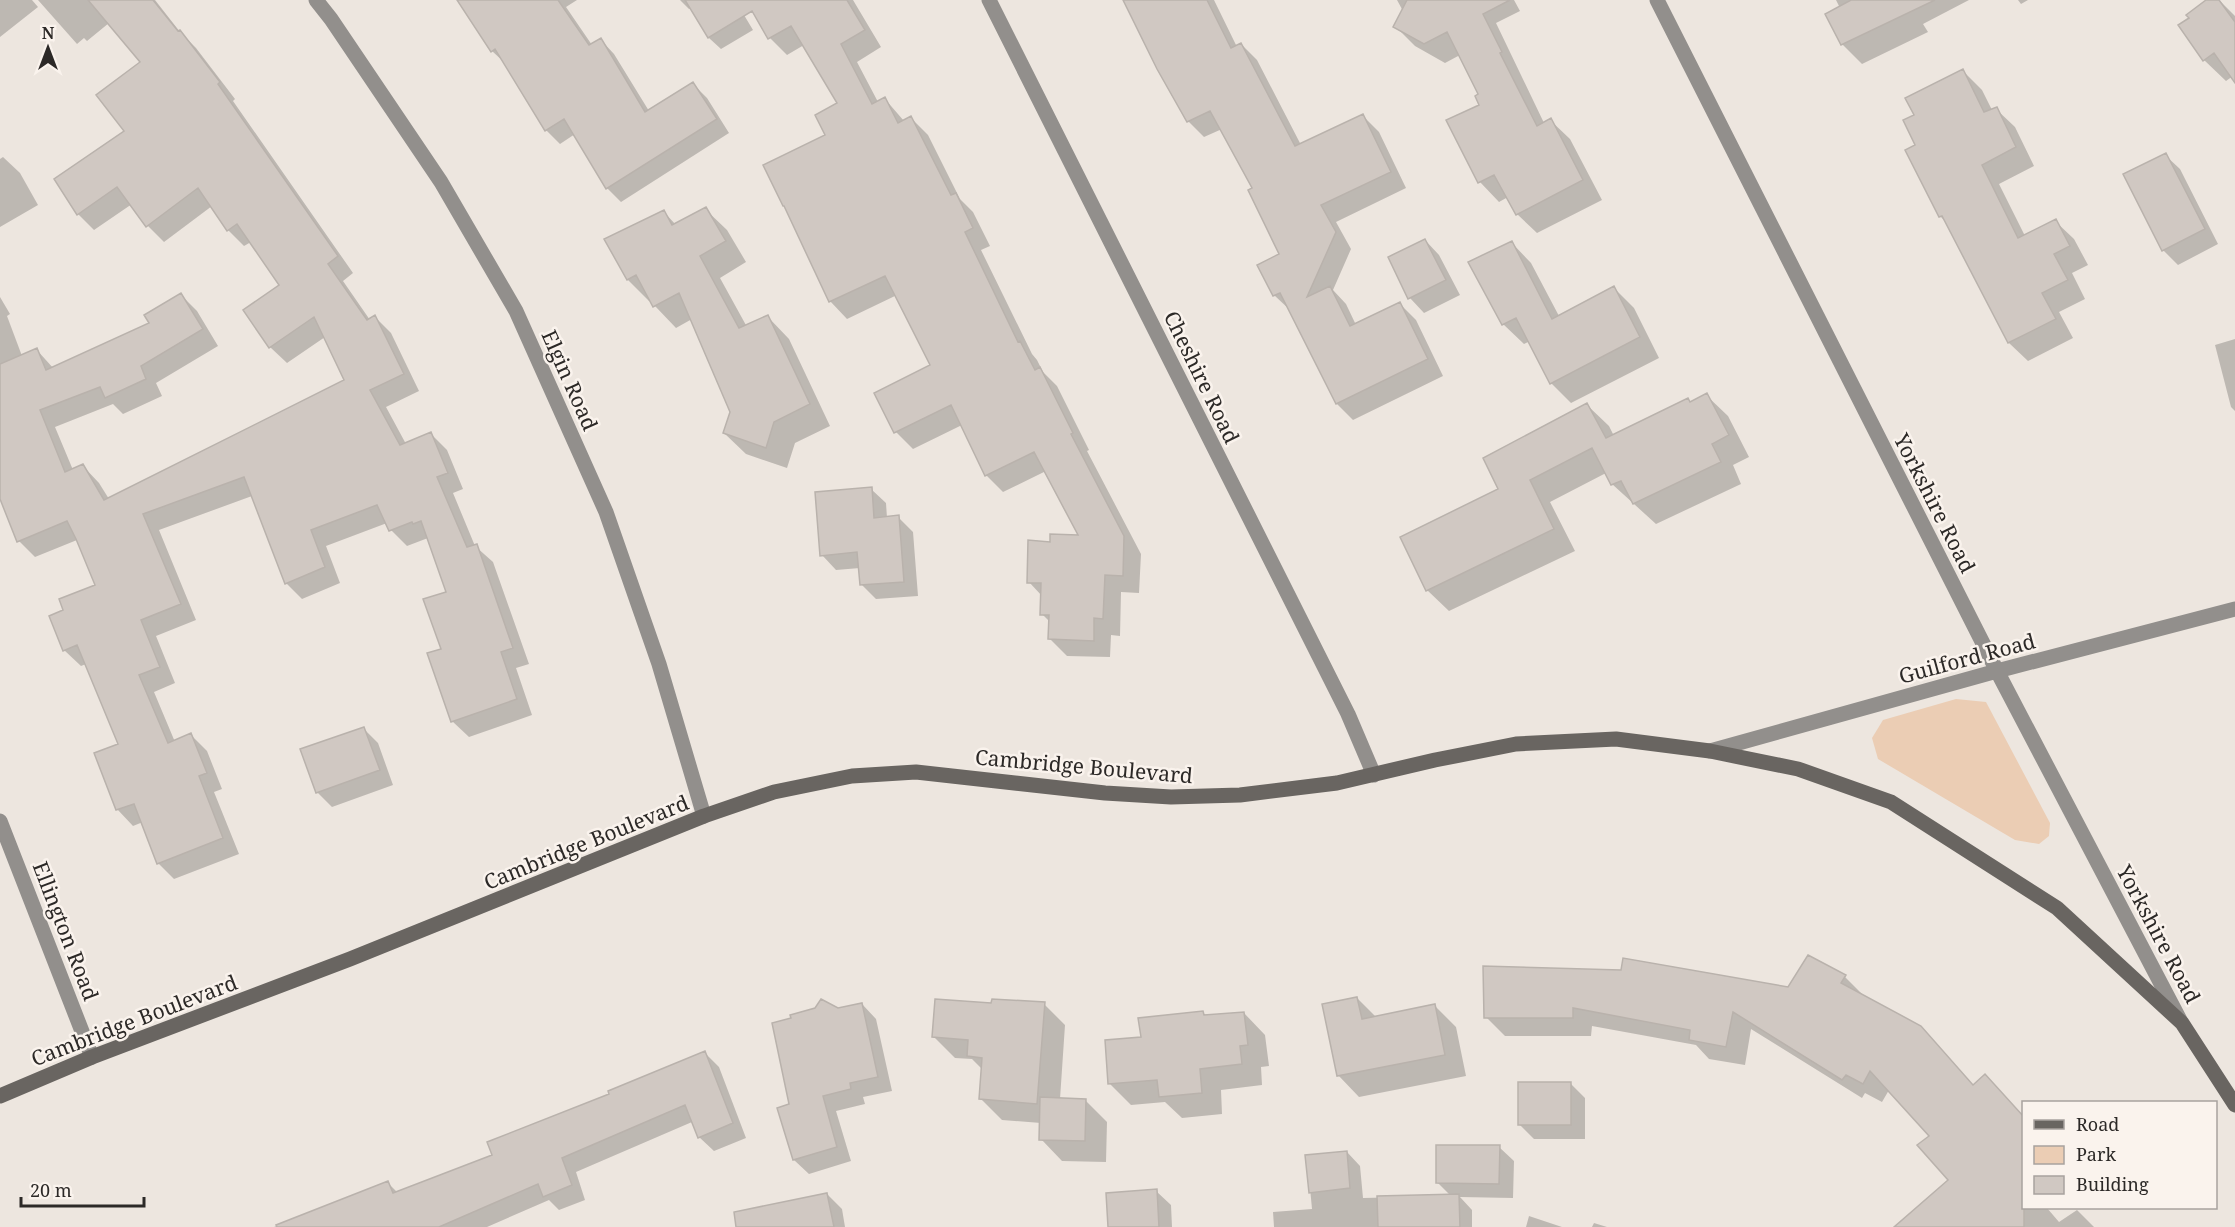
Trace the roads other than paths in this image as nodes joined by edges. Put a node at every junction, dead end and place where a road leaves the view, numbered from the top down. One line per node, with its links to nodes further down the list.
1 (316, 0): 8 (street, Elgin Road)
2 (989, 0): 7 (street, Cheshire Road)
3 (1657, 0): 5 (street, Yorkshire Road)
4 (2235, 609): 5 (street, Guilford Road)
5 (1996, 671): 6 (street, Guilford Road); 10 (street, Yorkshire Road)
6 (1710, 751): 7 (street, Cambridge Boulevard); 10 (street, Cambridge Boulevard)
7 (1374, 775): 8 (street, Cambridge Boulevard)
8 (704, 816): 11 (street, Cambridge Boulevard)
9 (0, 821): 11 (street, Ellington Road)
10 (2182, 1023): 13 (street, Cambridge Boulevard)
11 (92, 1057): 12 (street, Cambridge Boulevard)
12 (0, 1096)
13 (2235, 1105)

